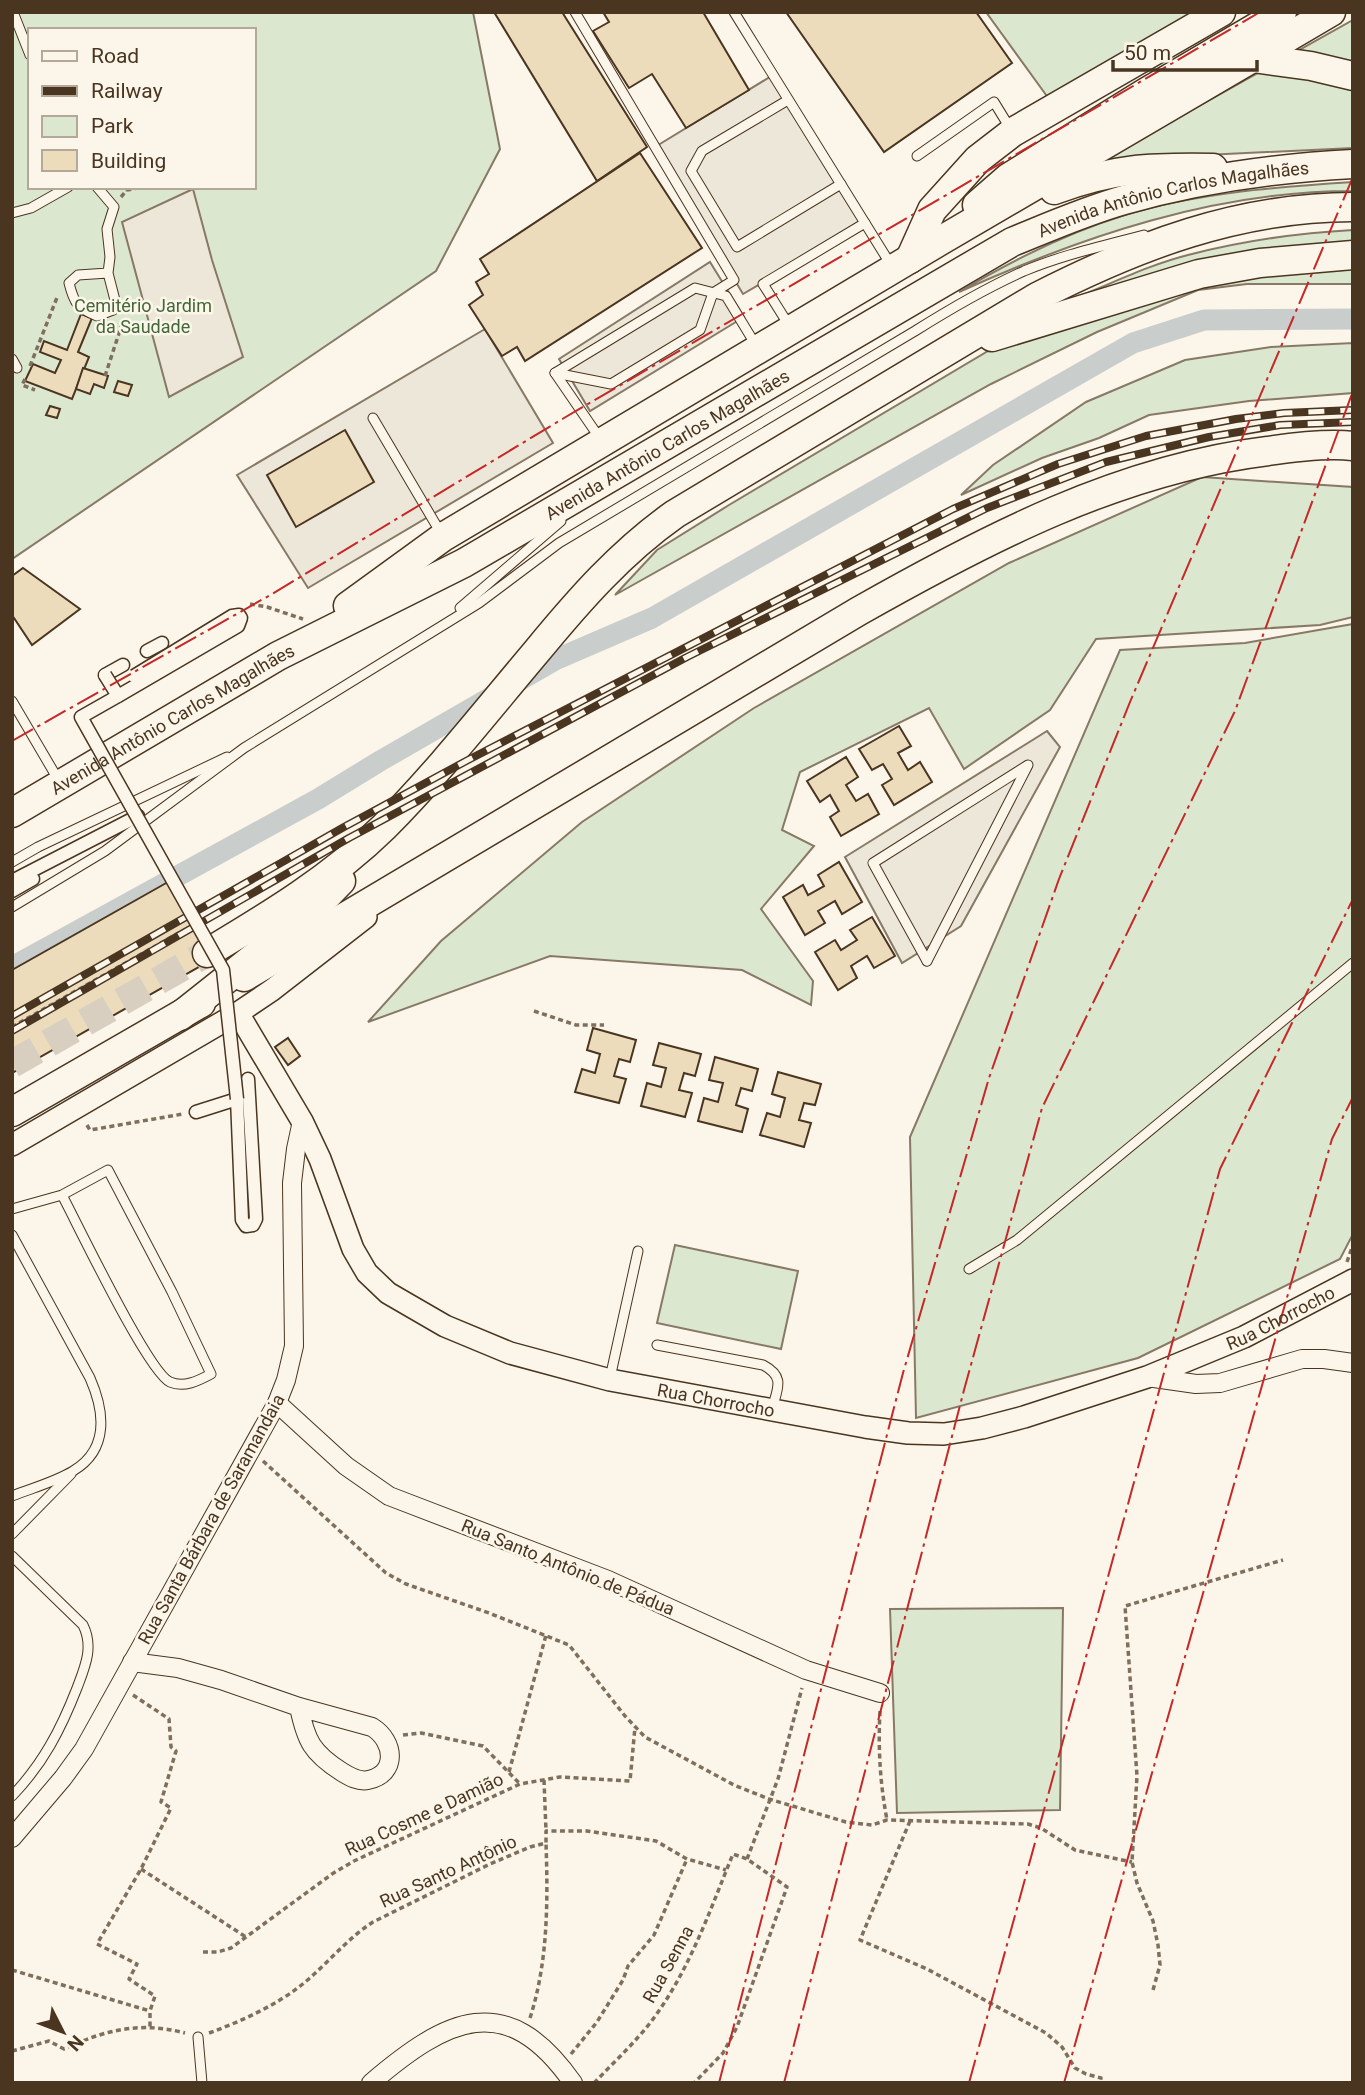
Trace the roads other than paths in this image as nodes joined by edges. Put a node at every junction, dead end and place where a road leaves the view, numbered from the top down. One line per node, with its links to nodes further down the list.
1 (13, 12): 8 (lane)
2 (575, 12): 27 (lane)
3 (734, 12): 10 (lane)
4 (1221, 12): 11 (main road)
5 (1282, 12): 7 (main road)
6 (1331, 12): 7 (main road)
7 (1246, 48): 9 (main road); 24 (main road)
8 (28, 50)
9 (1353, 76)
10 (788, 100): 15 (lane); 15 (lane)
11 (1013, 132): 12 (lane); 24 (main road)
12 (917, 156)
13 (1353, 164): 14 (main road, Avenida Antônio Carlos Magalhães)
14 (1279, 170): 24 (main road); 35 (main road, Avenida Antônio Carlos Magalhães)
15 (841, 184): 21 (lane)
16 (65, 189): 19 (lane)
17 (99, 189): 26 (lane)
18 (1353, 207): 20 (main road, Avenida Antônio Carlos Magalhães)
19 (12, 213)
20 (1228, 221): 22 (lane); 30 (main road, Avenida Antônio Carlos Magalhães)
21 (865, 223): 24 (lane); 28 (lane)
22 (1166, 231)
23 (1153, 233): 37 (lane)
24 (917, 255): 28 (main road)
25 (1353, 255): 30 (main road)
26 (108, 273): 26 (lane)
27 (713, 293): 29 (lane); 31 (lane); 31 (lane)
28 (791, 329): 29 (main road)
29 (758, 349): 33 (main road)
30 (946, 352): 49 (main road, Avenida Antônio Carlos Magalhães)
31 (555, 373): 33 (lane)
32 (373, 418): 36 (lane)
33 (602, 441): 36 (main road)
34 (1353, 446): 52 (main road)
35 (608, 478): 37 (lane); 40 (main road, Avenida Antônio Carlos Magalhães)
36 (443, 537): 40 (main road)
37 (429, 633): 45 (lane)
38 (162, 643): 39 (street)
39 (147, 651)
40 (278, 656): 46 (main road, Avenida Antônio Carlos Magalhães)
41 (123, 665): 43 (street, bridge)
42 (134, 676): 43 (street, bridge)
43 (117, 696): 48 (street, bridge)
44 (12, 701): 46 (lane)
45 (244, 748): 51 (lane); 55 (lane)
46 (61, 784): 47 (main road, Avenida Antônio Carlos Magalhães)
47 (12, 813)
48 (138, 816): 53 (street); 62 (street, bridge)
49 (384, 827): 56 (main road, Avenida Antônio Carlos Magalhães); 60 (main road)
50 (72, 856): 54 (street)
51 (12, 862)
52 (436, 862): 59 (street); 60 (main road)
53 (12, 881)
54 (12, 891)
55 (12, 907)
56 (207, 953)
57 (927, 961): 57 (lane)
58 (1353, 963): 71 (lane)
59 (238, 1013): 65 (street, Rua Chorrocho); 66 (street)
60 (180, 1016): 64 (main road)
61 (248, 1079): 62 (street)
62 (237, 1099): 63 (street)
63 (195, 1111)
64 (12, 1112)
65 (302, 1121): 76 (street, Rua Chorrocho); 77 (street, Rua Santa Bárbara de Saramandaia)
66 (12, 1145)
67 (62, 1195): 67 (lane); 68 (lane)
68 (12, 1209)
69 (13, 1239): 79 (lane)
70 (638, 1251): 76 (lane)
71 (969, 1269)
72 (1353, 1280): 75 (street, Rua Chorrocho)
73 (657, 1345): 78 (lane)
74 (1353, 1363): 75 (street)
75 (1147, 1377): 78 (street, Rua Chorrocho)
76 (610, 1380): 78 (street, Rua Chorrocho)
77 (277, 1404): 83 (street, Rua Santa Bárbara de Saramandaia); 84 (street, Rua Santo Antônio de Pádua)
78 (772, 1409)
79 (75, 1470): 80 (lane); 81 (lane)
80 (12, 1496)
81 (12, 1534)
82 (12, 1556): 86 (lane)
83 (132, 1662): 85 (street); 87 (street, Rua Santa Bárbara de Saramandaia)
84 (880, 1693)
85 (299, 1707): 85 (street)
86 (12, 1796)
87 (12, 1838)
88 (198, 2037): 89 (lane)
89 (202, 2083)
90 (371, 2083): 91 (street)
91 (573, 2083)

